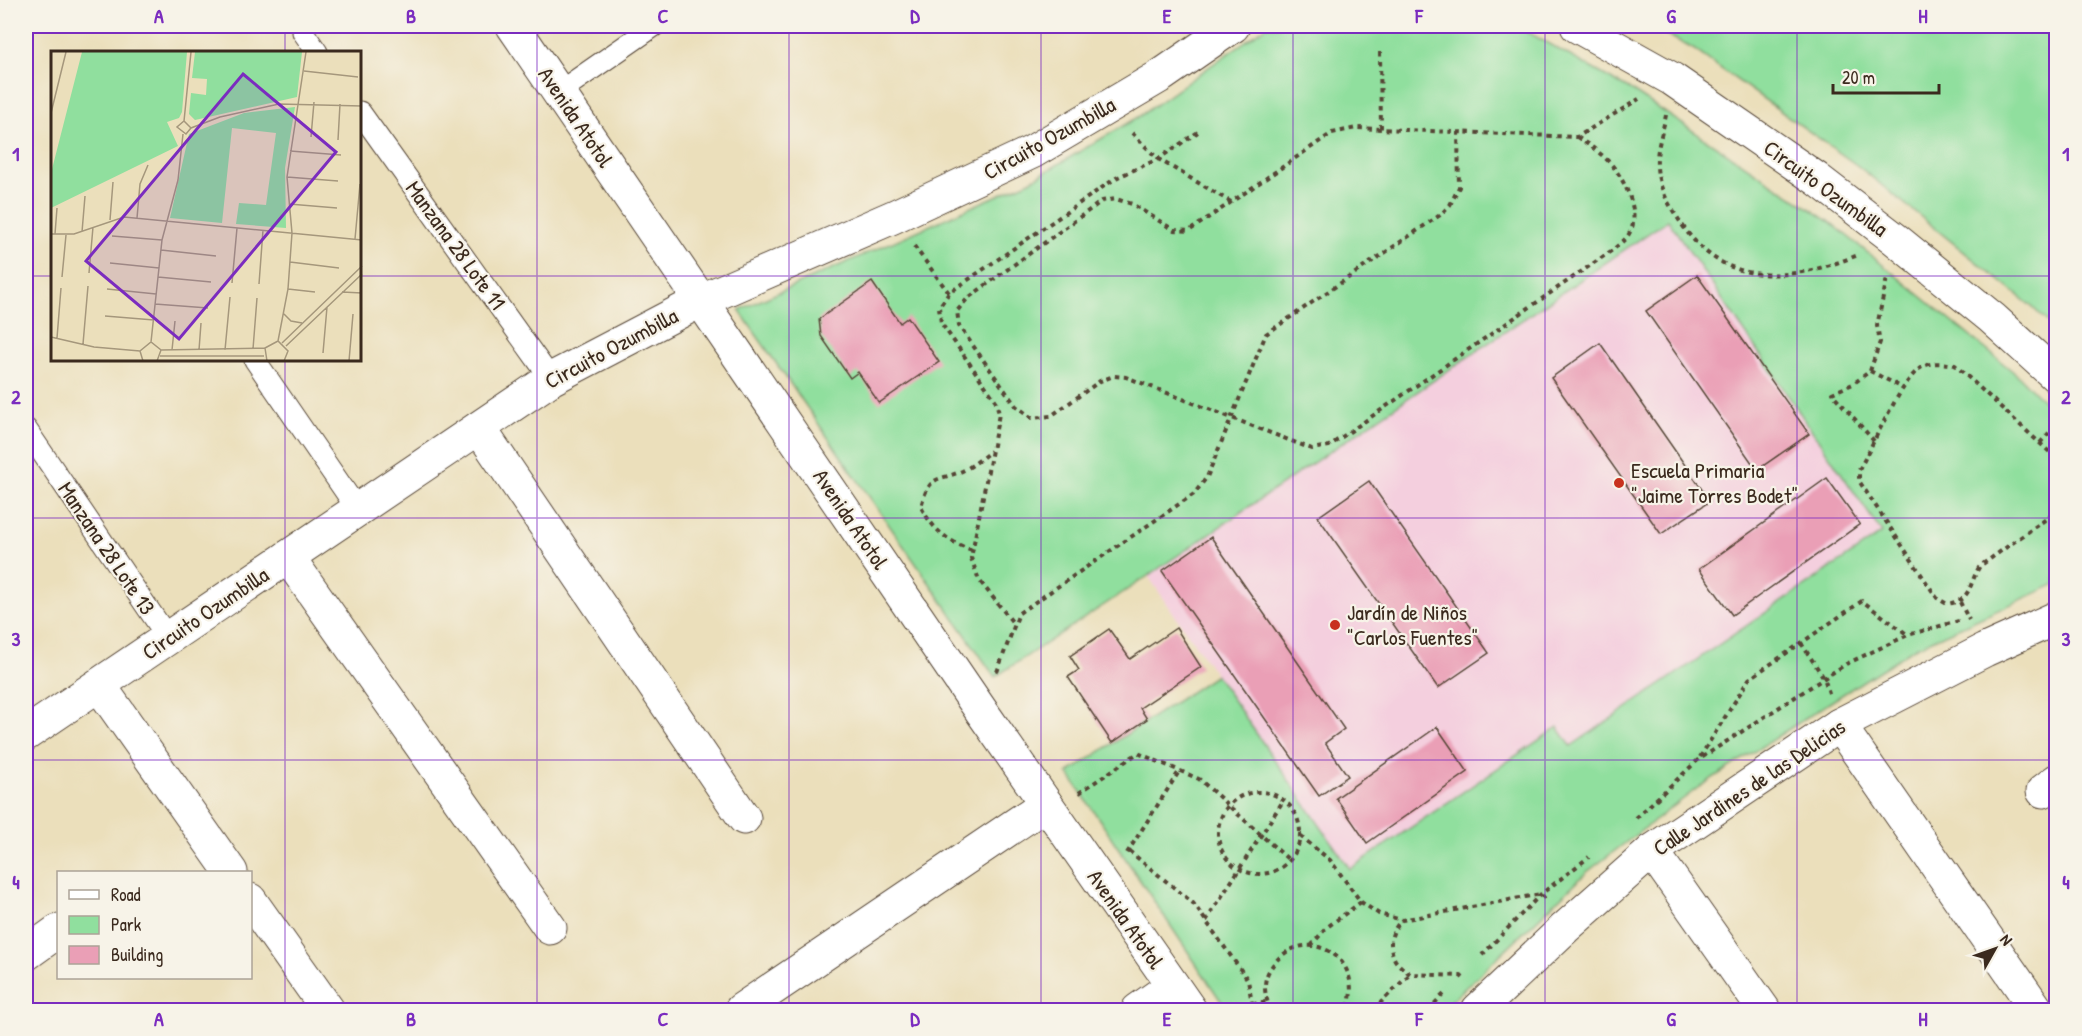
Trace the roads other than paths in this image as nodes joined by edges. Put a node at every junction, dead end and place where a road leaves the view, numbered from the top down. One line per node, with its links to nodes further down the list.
1 (513, 26): 7 (street, Avenida Atotol)
2 (654, 26): 7 (lane)
3 (1233, 26): 9 (street, Circuito Ozumbilla)
4 (1577, 26): 11 (street, Circuito Ozumbilla)
5 (303, 32): 6 (lane)
6 (316, 51)
7 (559, 92): 9 (street, Avenida Atotol)
8 (362, 115): 12 (lane, Manzana 28 Lote 11)
9 (702, 300): 12 (street, Circuito Ozumbilla); 22 (street, Avenida Atotol)
10 (256, 362): 15 (lane)
11 (2056, 376)
12 (551, 379): 13 (street, Circuito Ozumbilla)
13 (479, 428): 15 (street, Circuito Ozumbilla); 23 (street)
14 (26, 429): 18 (lane, Manzana 28 Lote 13)
15 (357, 510): 16 (street, Circuito Ozumbilla)
16 (288, 557): 18 (street, Circuito Ozumbilla); 27 (street)
17 (2056, 618): 20 (street, Calle Jardines de las Delicias)
18 (168, 638): 19 (street, Circuito Ozumbilla)
19 (99, 685): 21 (street, Circuito Ozumbilla); 25 (street)
20 (1839, 725): 24 (street, Calle Jardines de las Delicias); 36 (street)
21 (26, 734)
22 (1048, 808): 30 (street, Avenida Atotol); 33 (street)
23 (744, 818)
24 (1652, 851): 31 (street, Calle Jardines de las Delicias); 35 (street)
25 (230, 871)
26 (252, 903): 32 (street)
27 (550, 928)
28 (57, 932): 29 (street)
29 (26, 954)
30 (1181, 998): 34 (street)
31 (1482, 1009)
32 (328, 1011)
33 (741, 1011)
34 (1138, 1011)
35 (1764, 1011)
36 (2037, 1011)

